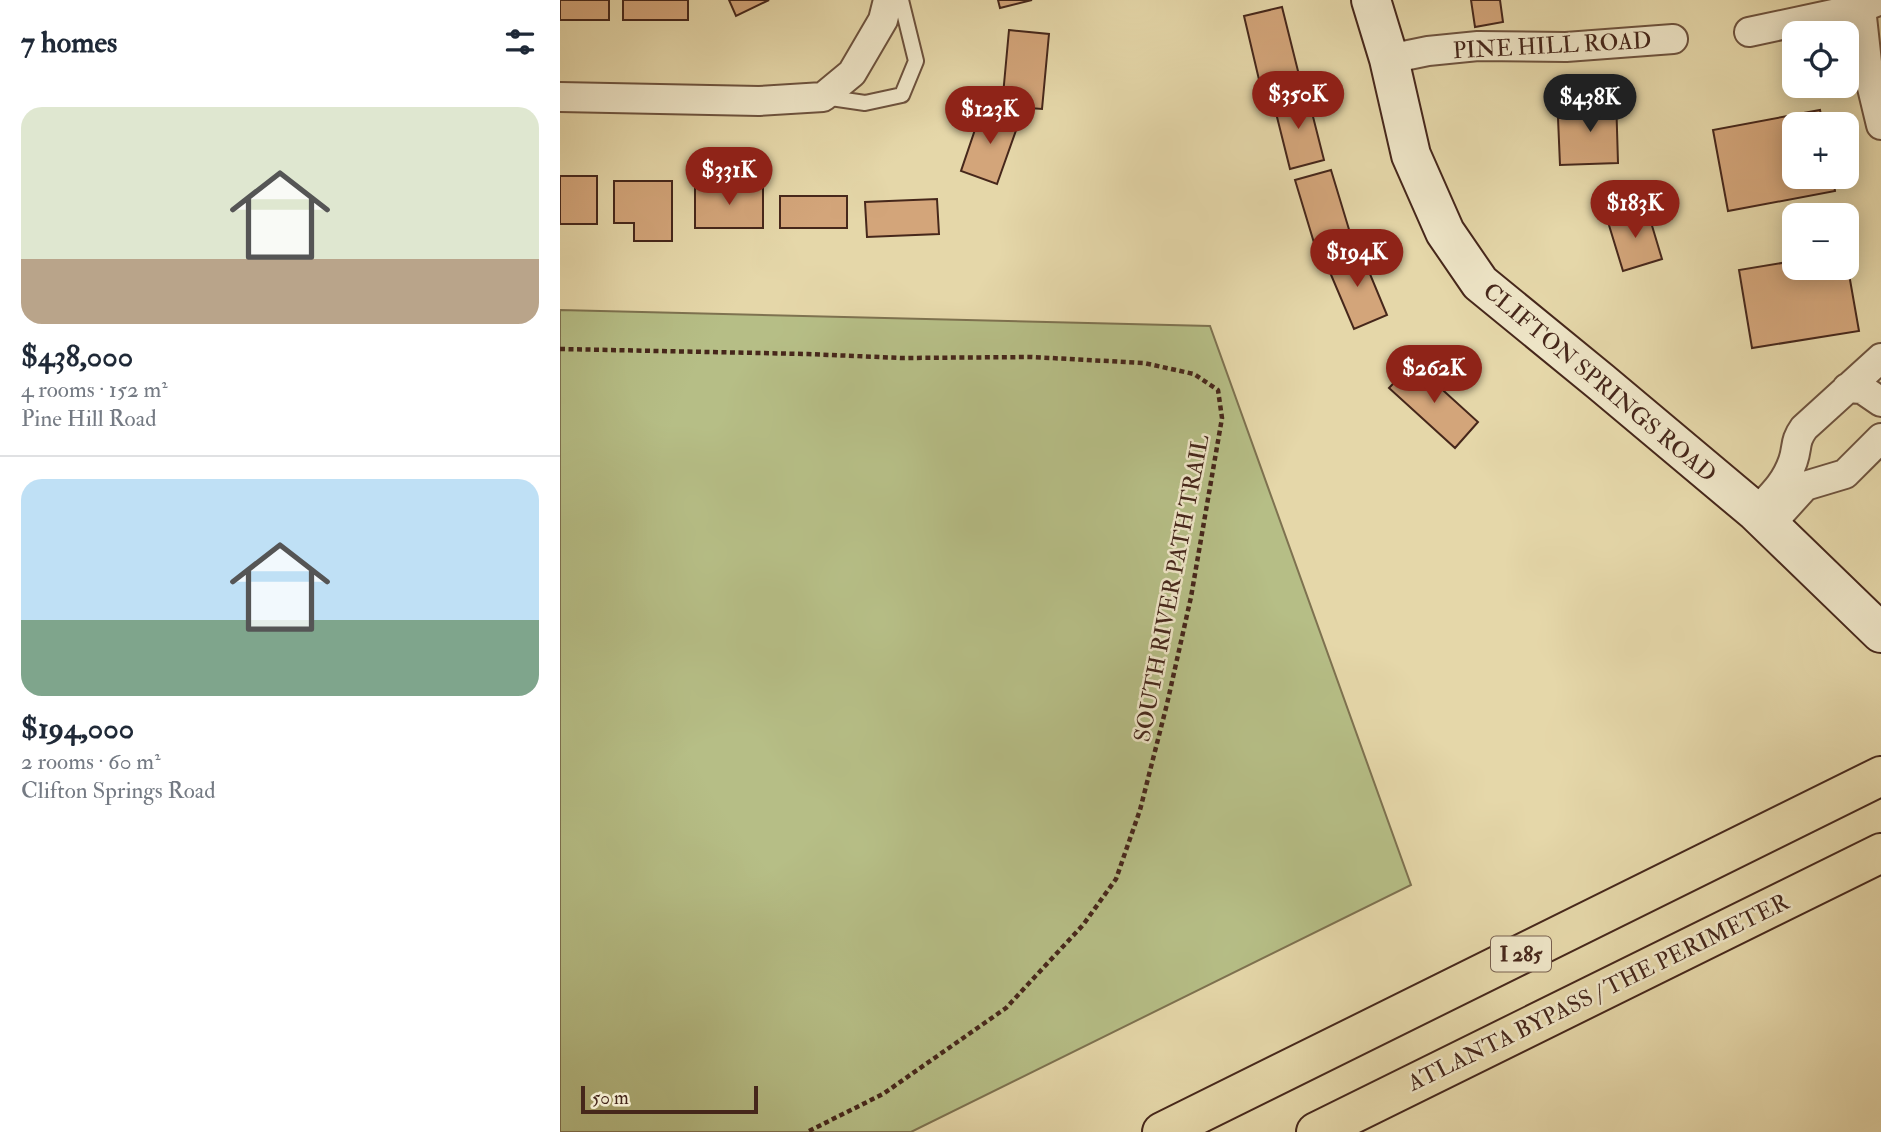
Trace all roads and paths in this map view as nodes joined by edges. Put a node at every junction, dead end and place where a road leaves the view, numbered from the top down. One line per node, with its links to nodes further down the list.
1 (888, 0): 9 (street)
2 (901, 0): 9 (lane)
3 (1371, 0): 7 (street, CLIFTON SPRINGS ROAD)
4 (1871, 4): 5 (street); 10 (street)
5 (1749, 32)
6 (1673, 39): 7 (street, PINE HILL ROAD)
7 (1389, 59): 16 (street, CLIFTON SPRINGS ROAD)
8 (560, 97): 9 (street)
9 (823, 97)
10 (1881, 125)
11 (560, 349): 20 (path, SOUTH RIVER PATH TRAIL)
12 (1881, 358): 13 (street)
13 (1847, 388): 14 (street); 16 (street)
14 (1881, 402)
15 (1881, 438): 16 (street)
16 (1763, 519): 17 (street, CLIFTON SPRINGS ROAD)
17 (1881, 633)
18 (1881, 776): 21 (highway, I 285)
19 (1881, 853): 22 (highway, ATLANTA BYPASS / THE PERIMETER)
20 (807, 1132)
21 (1162, 1132)
22 (1316, 1132)

